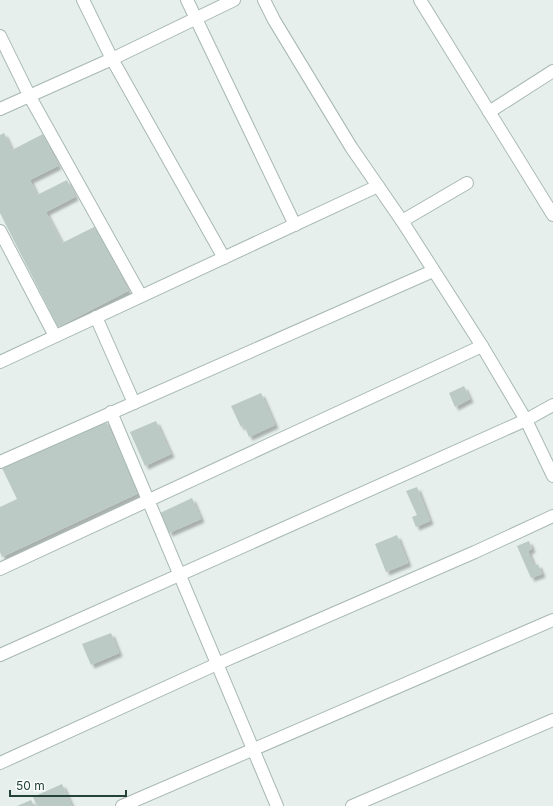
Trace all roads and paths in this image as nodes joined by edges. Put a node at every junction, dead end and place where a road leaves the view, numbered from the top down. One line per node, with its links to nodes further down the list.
1 (83, 0): 8 (street)
2 (187, 0): 6 (street)
3 (234, 0): 6 (street)
4 (264, 0): 14 (street)
5 (420, 0): 12 (street)
6 (196, 19): 8 (street); 17 (street)
7 (0, 36): 10 (street)
8 (112, 59): 10 (street); 19 (street)
9 (553, 71): 12 (street)
10 (30, 97): 11 (street); 21 (street)
11 (0, 109)
12 (489, 112): 15 (street)
13 (467, 183): 16 (street)
14 (378, 186): 16 (street); 17 (street)
15 (553, 216)
16 (402, 221): 20 (street)
17 (295, 225): 19 (street)
18 (0, 231): 23 (street)
19 (224, 258): 21 (street)
20 (433, 271): 24 (street); 26 (street)
21 (141, 296): 22 (street)
22 (96, 317): 23 (street); 26 (street)
23 (55, 336): 25 (street)
24 (482, 346): 29 (street); 32 (street)
25 (0, 362)
26 (134, 403): 28 (street)
27 (553, 404): 29 (street)
28 (111, 412): 30 (street); 32 (street)
29 (526, 420): 31 (street); 35 (street)
30 (0, 462)
31 (553, 476)
32 (150, 500): 34 (street); 35 (street)
33 (553, 516): 38 (street)
34 (0, 570)
35 (178, 574): 37 (street); 38 (street)
36 (553, 620): 40 (street)
37 (0, 655)
38 (217, 664): 40 (street); 41 (street)
39 (553, 720): 44 (street)
40 (254, 749): 42 (street); 43 (street)
41 (0, 763)
42 (122, 806)
43 (277, 806)
44 (352, 806)

